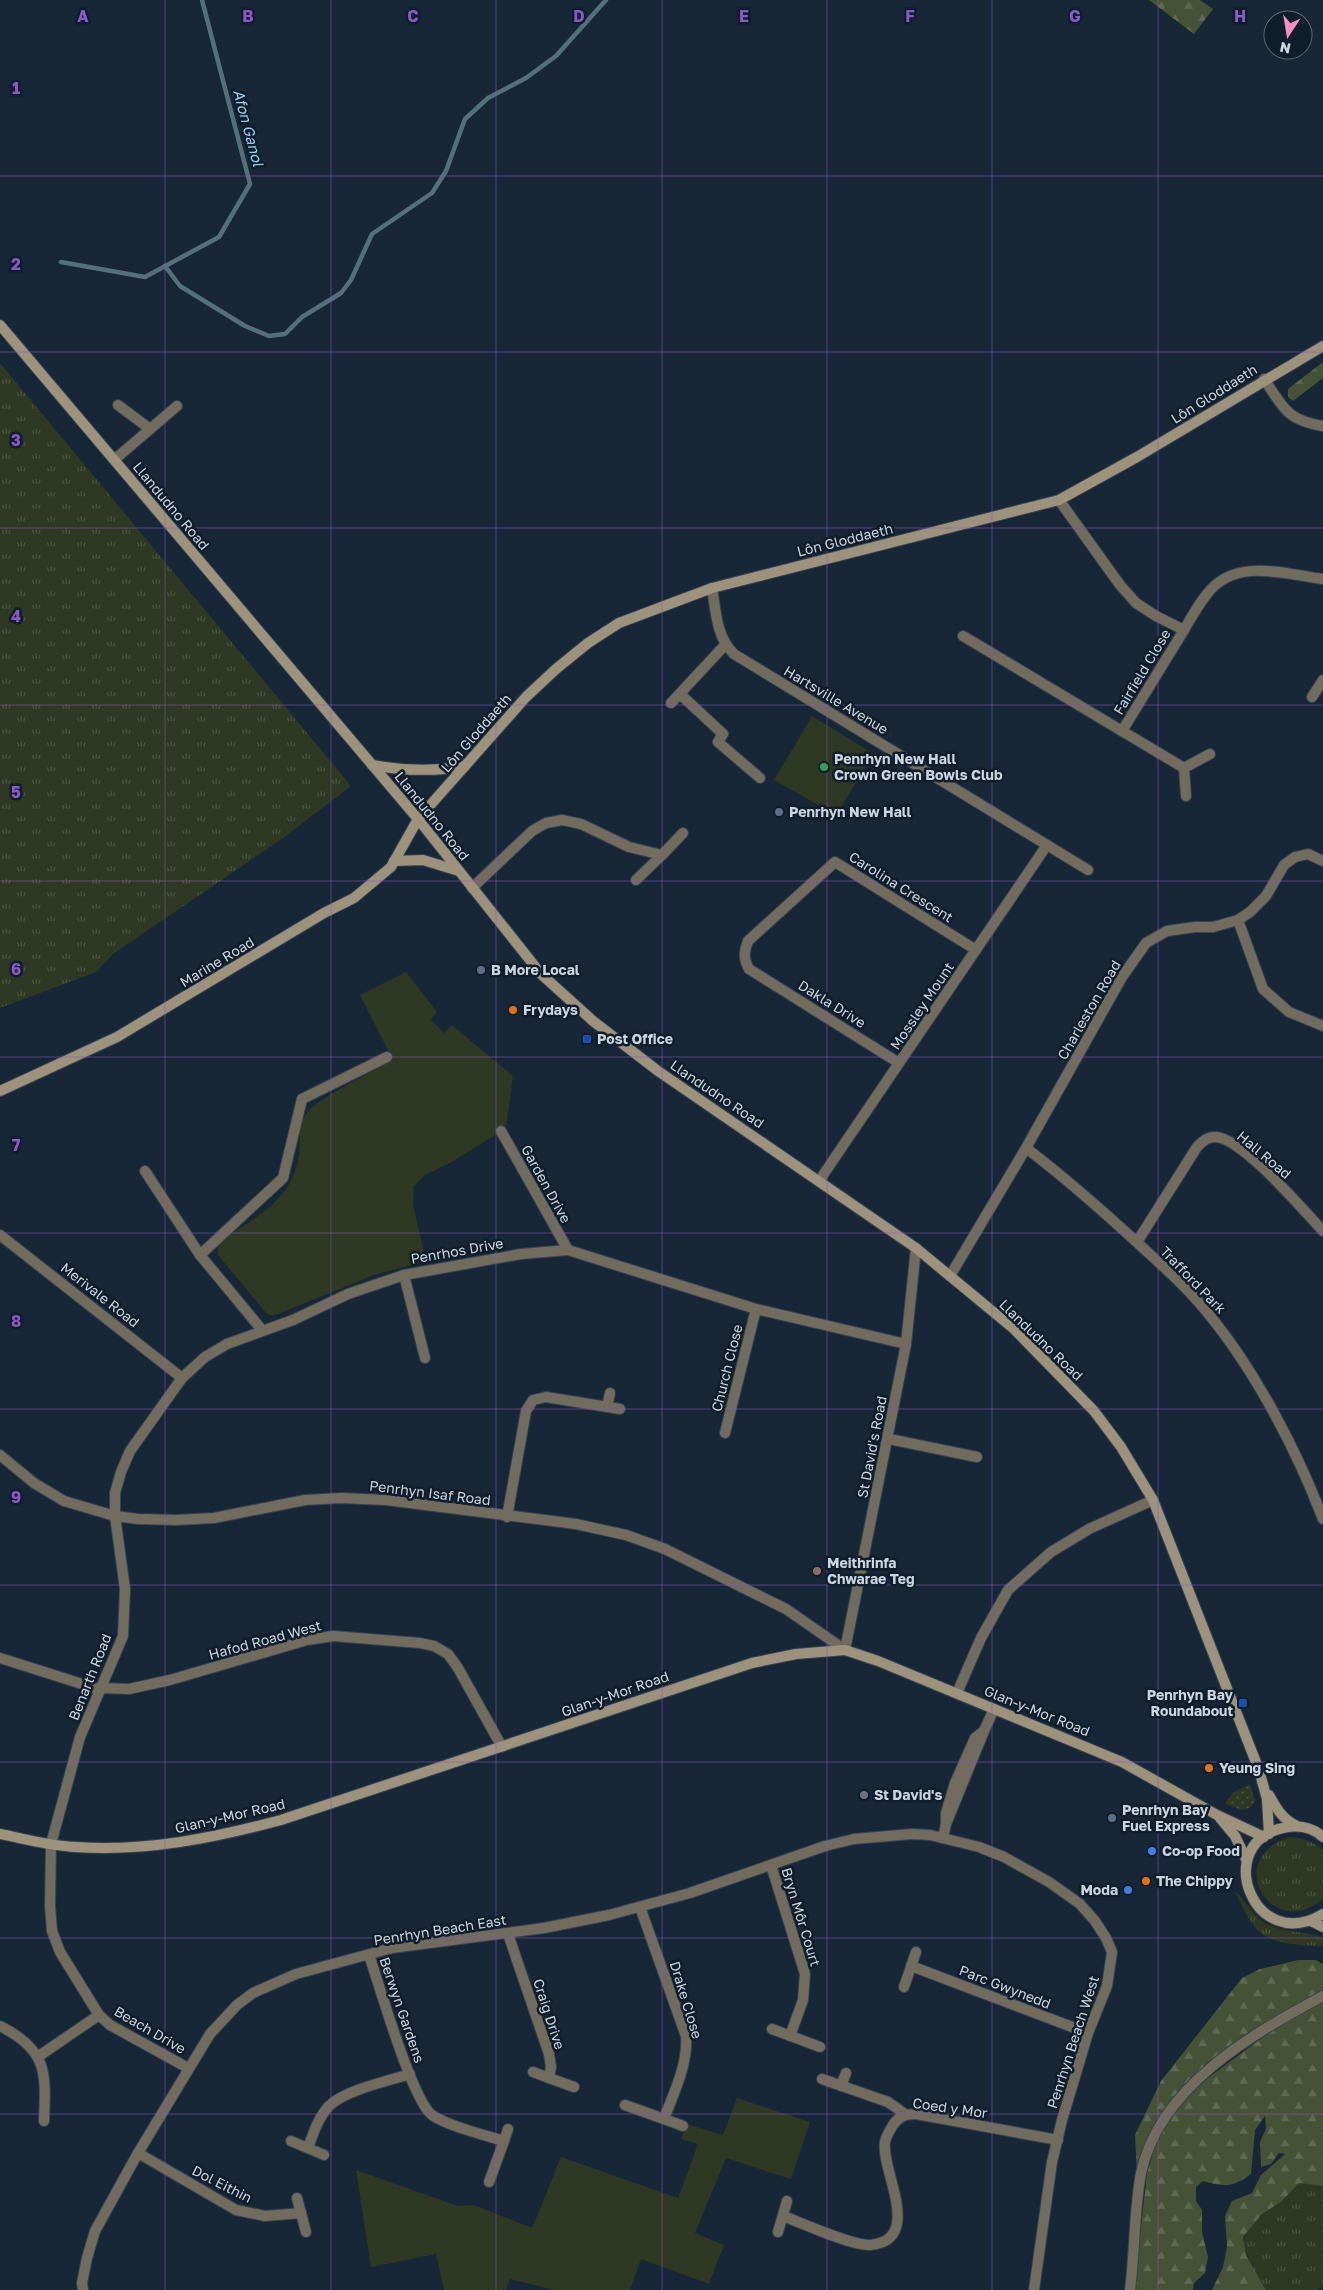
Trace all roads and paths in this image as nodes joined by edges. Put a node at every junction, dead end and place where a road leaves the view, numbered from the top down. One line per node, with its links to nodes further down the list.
1 (0, 326): 8 (street, Llandudno Road)
2 (1323, 346): 3 (street, Lôn Gloddaeth)
3 (1264, 379): 6 (street); 9 (street, Lôn Gloddaeth)
4 (118, 405): 7 (street)
5 (177, 406): 7 (street)
6 (1323, 426)
7 (150, 429): 8 (street)
8 (114, 460): 21 (street, Llandudno Road)
9 (1059, 500): 11 (street, Lôn Gloddaeth); 12 (street, Fairfield Close)
10 (1323, 579): 12 (street)
11 (712, 588): 14 (street); 22 (street, Lôn Gloddaeth)
12 (1184, 630): 19 (street, Fairfield Close)
13 (963, 636): 19 (street, Fairfield Close)
14 (725, 645): 16 (street); 28 (street, Hartsville Avenue)
15 (1323, 680): 17 (street)
16 (680, 694): 18 (street); 24 (street)
17 (1312, 697)
18 (671, 703)
19 (1122, 731): 23 (street, Fairfield Close)
20 (1210, 754): 23 (street)
21 (372, 765): 22 (street); 26 (street, Llandudno Road)
22 (465, 766): 26 (street, Lôn Gloddaeth)
23 (1184, 768): 25 (street)
24 (760, 778)
25 (1186, 796)
26 (418, 819): 30 (street, Marine Road); 33 (street, Llandudno Road)
27 (683, 833): 29 (street)
28 (1047, 845): 32 (street, Hartsville Avenue); 37 (street, Mossley Mount)
29 (662, 856): 34 (street); 35 (street)
30 (394, 861): 33 (street); 42 (street, Marine Road)
31 (1323, 861): 36 (street, Charleston Road)
32 (1088, 870)
33 (459, 871): 35 (street, Llandudno Road)
34 (636, 880)
35 (472, 888): 46 (street, Llandudno Road)
36 (1238, 920): 39 (street); 44 (street, Charleston Road)
37 (976, 950): 38 (street, Carolina Crescent); 41 (street, Mossley Mount)
38 (749, 969): 41 (street, Dakla Drive)
39 (1323, 1026)
40 (387, 1057): 52 (street)
41 (899, 1063): 46 (street, Mossley Mount)
42 (0, 1091)
43 (501, 1131): 51 (street, Garden Drive)
44 (1026, 1148): 49 (street, Trafford Park); 54 (street, Charleston Road)
45 (145, 1171): 52 (street)
46 (818, 1181): 50 (street, Llandudno Road)
47 (1323, 1231): 49 (street, Hall Road)
48 (0, 1235): 59 (street, Merivale Road)
49 (1137, 1242): 70 (street, Trafford Park)
50 (916, 1248): 54 (street, Llandudno Road); 57 (street, St David's Road)
51 (568, 1250): 53 (street, Penrhos Drive); 55 (street, Penrhos Drive)
52 (200, 1256): 56 (street)
53 (404, 1275): 56 (street, Penrhos Drive); 58 (street)
54 (950, 1276): 67 (street, Llandudno Road)
55 (756, 1309): 57 (street, Penrhos Drive); 63 (street, Church Close)
56 (262, 1330): 59 (street, Penrhos Drive)
57 (906, 1344): 64 (street, St David's Road)
58 (426, 1358)
59 (182, 1378): 68 (street, Penrhos Drive)
60 (610, 1394): 61 (street)
61 (607, 1406): 62 (street); 69 (street)
62 (620, 1409)
63 (725, 1434)
64 (889, 1440): 66 (street); 71 (street, St David's Road)
65 (0, 1455): 68 (street, Penrhyn Isaf Road)
66 (977, 1458)
67 (1153, 1500): 74 (street); 77 (street, Llandudno Road)
68 (115, 1516): 69 (street, Penrhyn Isaf Road); 73 (street, Benarth Road)
69 (507, 1517): 71 (street, Penrhyn Isaf Road)
70 (1323, 1519)
71 (845, 1650): 74 (street, Glan-y-Mor Road); 76 (street, Glan-y-Mor Road)
72 (0, 1658): 73 (street, Hafod Road West)
73 (101, 1689): 76 (street, Hafod Road West); 85 (street, Benarth Road)
74 (957, 1693): 75 (street, Glan-y-Mor Road)
75 (994, 1709): 78 (street, Glan-y-Mor Road); 84 (street)
76 (502, 1747): 85 (street, Glan-y-Mor Road)
77 (1265, 1788): 80 (street, Llandudno Road); 82 (street, Llandudno Road)
78 (1216, 1815): 82 (street); 86 (street)
79 (1323, 1827): 80 (street)
80 (1302, 1828): 82 (street); 83 (street, Llandudno Road)
81 (0, 1834): 85 (street, Glan-y-Mor Road)
82 (1267, 1835): 86 (street)
83 (1323, 1837)
84 (943, 1838): 87 (street, Penrhyn Beach East); 101 (street, Penrhyn Beach West)
85 (50, 1844): 98 (street, Beach Drive)
86 (1247, 1861): 90 (street)
87 (770, 1865): 88 (street, Penrhyn Beach East); 102 (street, Bryn Môr Court)
88 (640, 1907): 92 (street, Penrhyn Beach East); 115 (street, Drake Close)
89 (1323, 1914): 90 (street)
90 (1311, 1920): 91 (street)
91 (1323, 1927)
92 (508, 1934): 94 (street, Penrhyn Beach East); 109 (street, Craig Drive)
93 (916, 1952): 95 (street)
94 (369, 1954): 105 (street, Penrhyn Beach East); 108 (street, Berwyn Gardens)
95 (911, 1966): 96 (street); 101 (street, Parc Gwynedd)
96 (904, 1987)
97 (1323, 1996): 134 (street)
98 (99, 2015): 104 (street, Beach Drive); 105 (street, Beach Drive)
99 (0, 2026): 104 (street)
100 (772, 2028): 102 (street)
101 (1088, 2033): 119 (street, Penrhyn Beach West)
102 (790, 2036): 103 (street)
103 (820, 2047)
104 (39, 2056): 116 (street)
105 (188, 2068): 123 (street, Penrhyn Beach East)
106 (533, 2072): 109 (street)
107 (846, 2072): 111 (street)
108 (410, 2074): 121 (street, Berwyn Gardens); 122 (street, Berwyn Gardens)
109 (549, 2078): 112 (street)
110 (822, 2079): 111 (street, Coed y Mor)
111 (841, 2086): 114 (street, Coed y Mor)
112 (574, 2087)
113 (625, 2105): 115 (street)
114 (905, 2114): 119 (street, Coed y Mor); 129 (street, Coed y Mor)
115 (664, 2119): 117 (street)
116 (44, 2121)
117 (683, 2126)
118 (508, 2129): 121 (street)
119 (1058, 2140): 133 (street, Penrhyn Beach West)
120 (291, 2141): 122 (street)
121 (504, 2141): 125 (street)
122 (308, 2148): 124 (street)
123 (138, 2153): 128 (street, Dol Eithin); 132 (street, Penrhyn Beach East)
124 (324, 2155)
125 (489, 2182)
126 (297, 2198): 128 (street)
127 (787, 2201): 129 (street)
128 (301, 2213): 130 (street)
129 (783, 2216): 131 (street)
130 (306, 2232)
131 (778, 2232)
132 (83, 2290)
133 (1034, 2290)
134 (1130, 2290)

